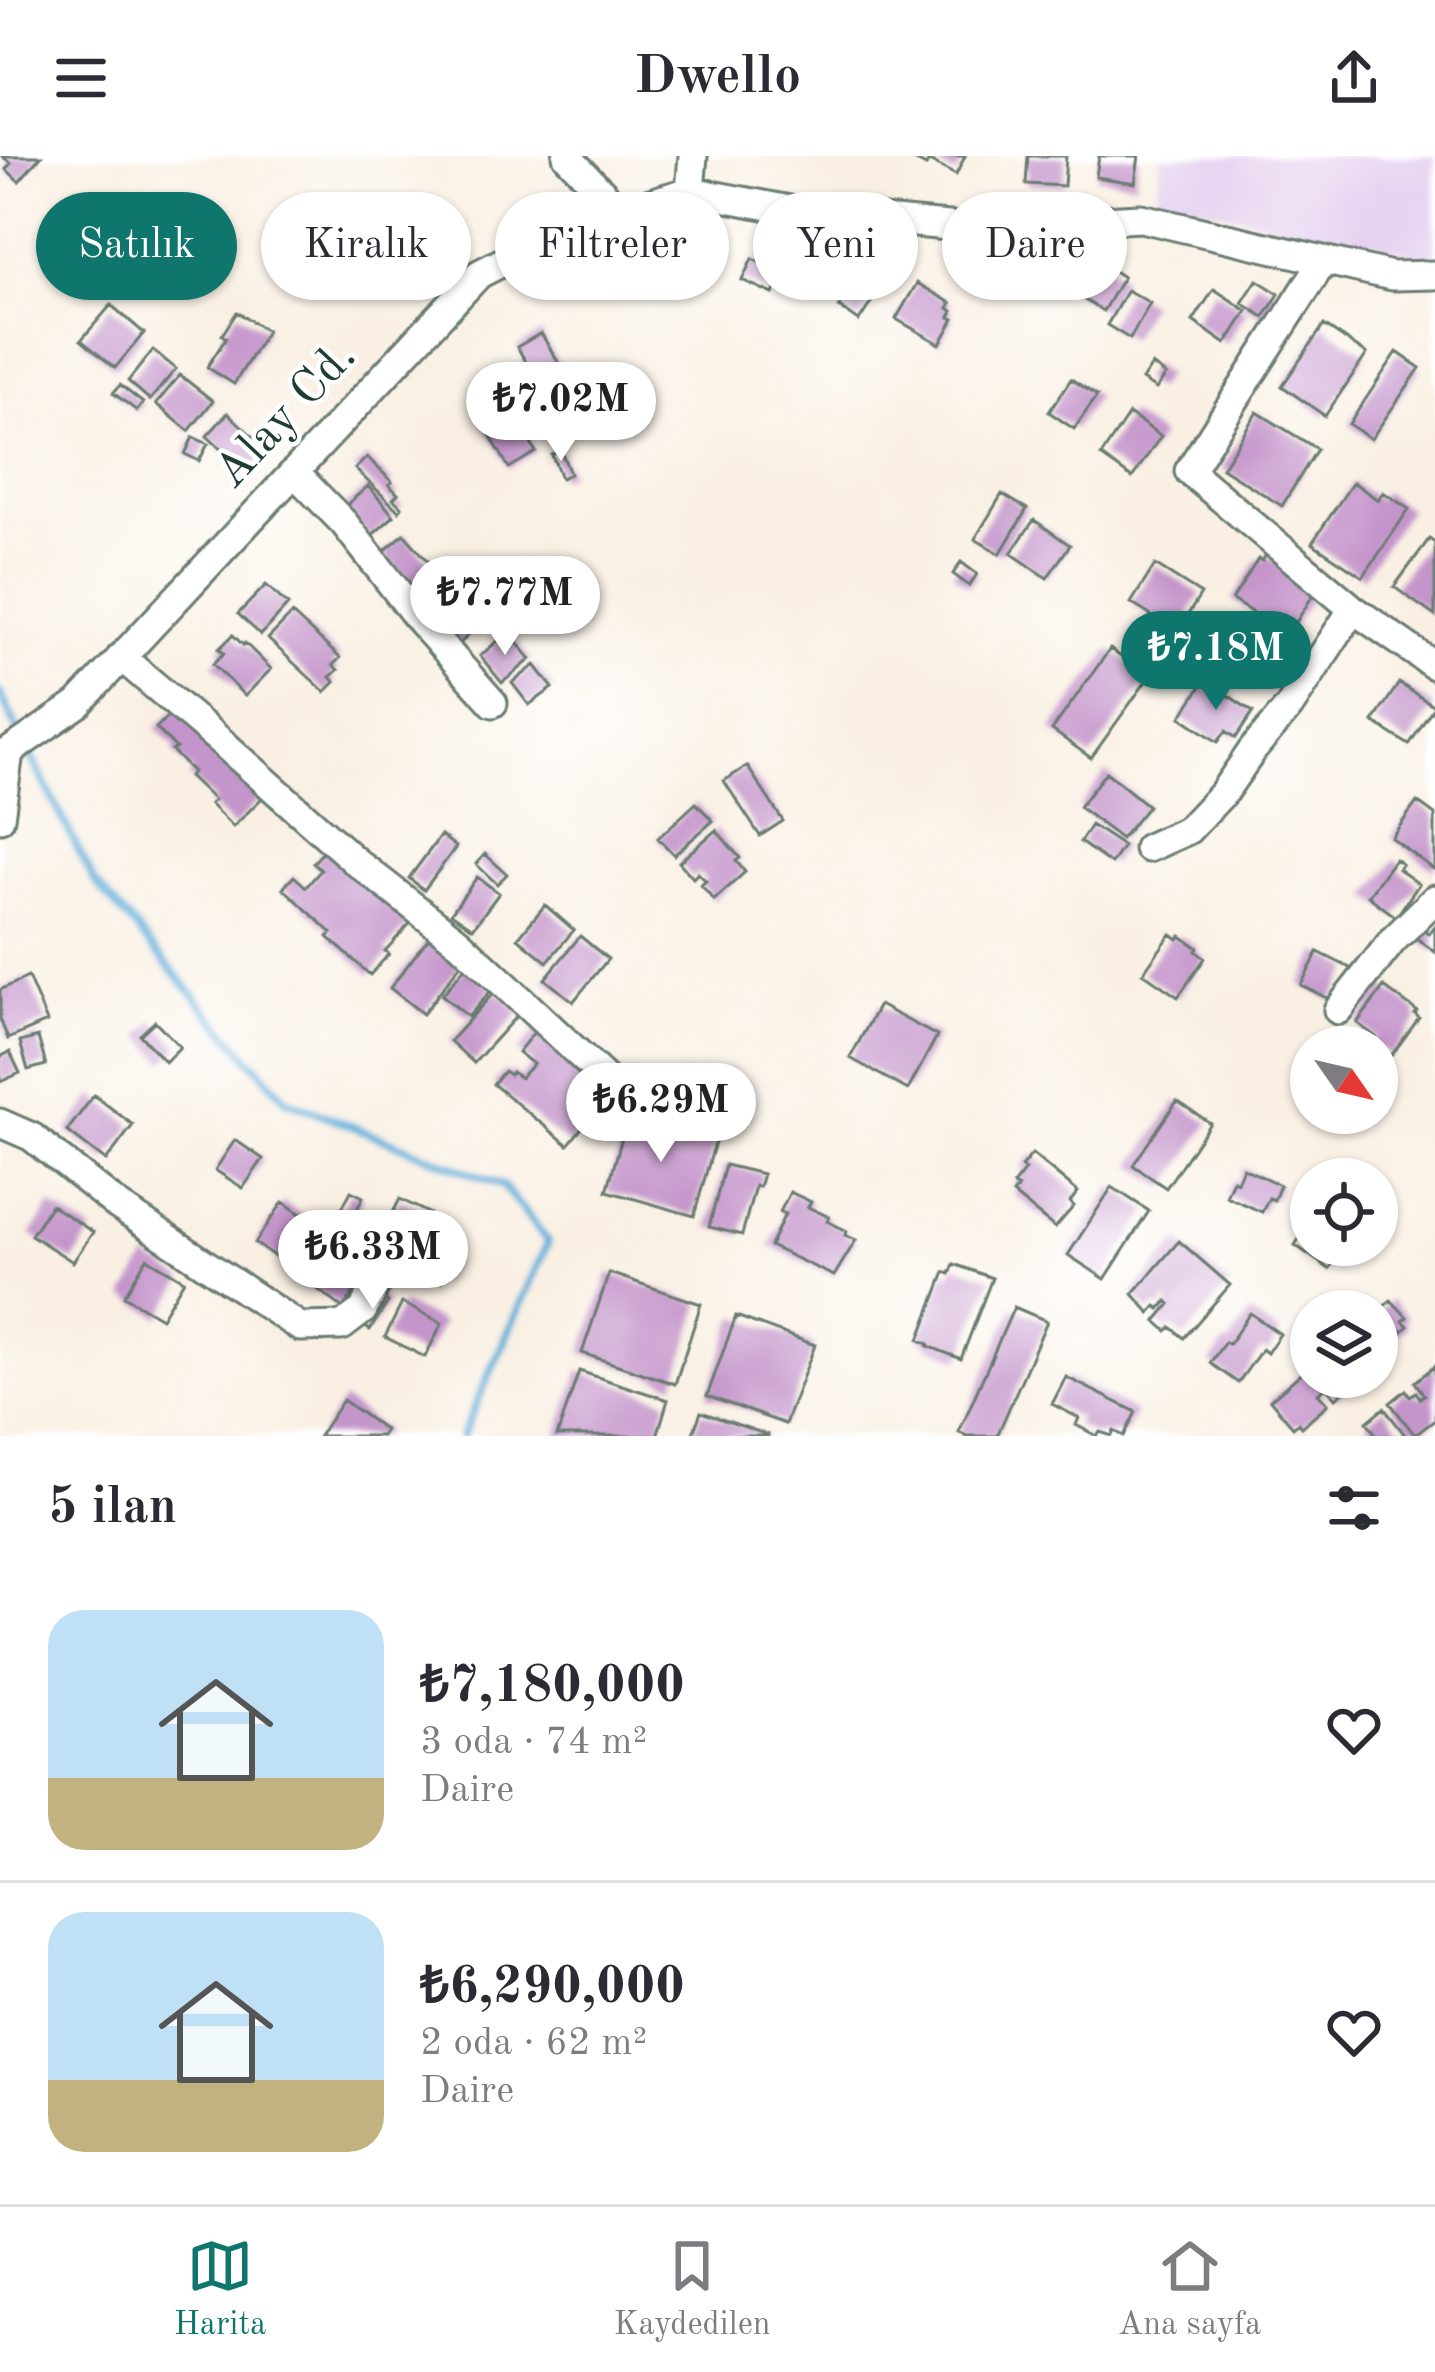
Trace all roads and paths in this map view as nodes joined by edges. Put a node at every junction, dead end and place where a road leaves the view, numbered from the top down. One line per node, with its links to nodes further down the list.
1 (567, 156): 4 (street)
2 (693, 156): 3 (street)
3 (690, 191): 5 (street, Alay Cd.); 6 (street, Alay Cd.)
4 (602, 192)
5 (687, 192)
6 (1324, 260): 8 (street, Alay Cd.); 10 (street)
7 (495, 265): 9 (street, Alay Cd.)
8 (1435, 275)
9 (294, 472): 11 (street, Alay Cd.); 13 (street)
10 (1353, 609): 12 (street); 16 (street)
11 (121, 657): 14 (street, Alay Cd.); 19 (street)
12 (1435, 666)
13 (493, 703)
14 (4, 755): 15 (street)
15 (0, 818)
16 (1148, 848)
17 (1435, 899): 18 (street)
18 (1338, 1010)
19 (608, 1081)
20 (0, 1123): 21 (street)
21 (398, 1240)

